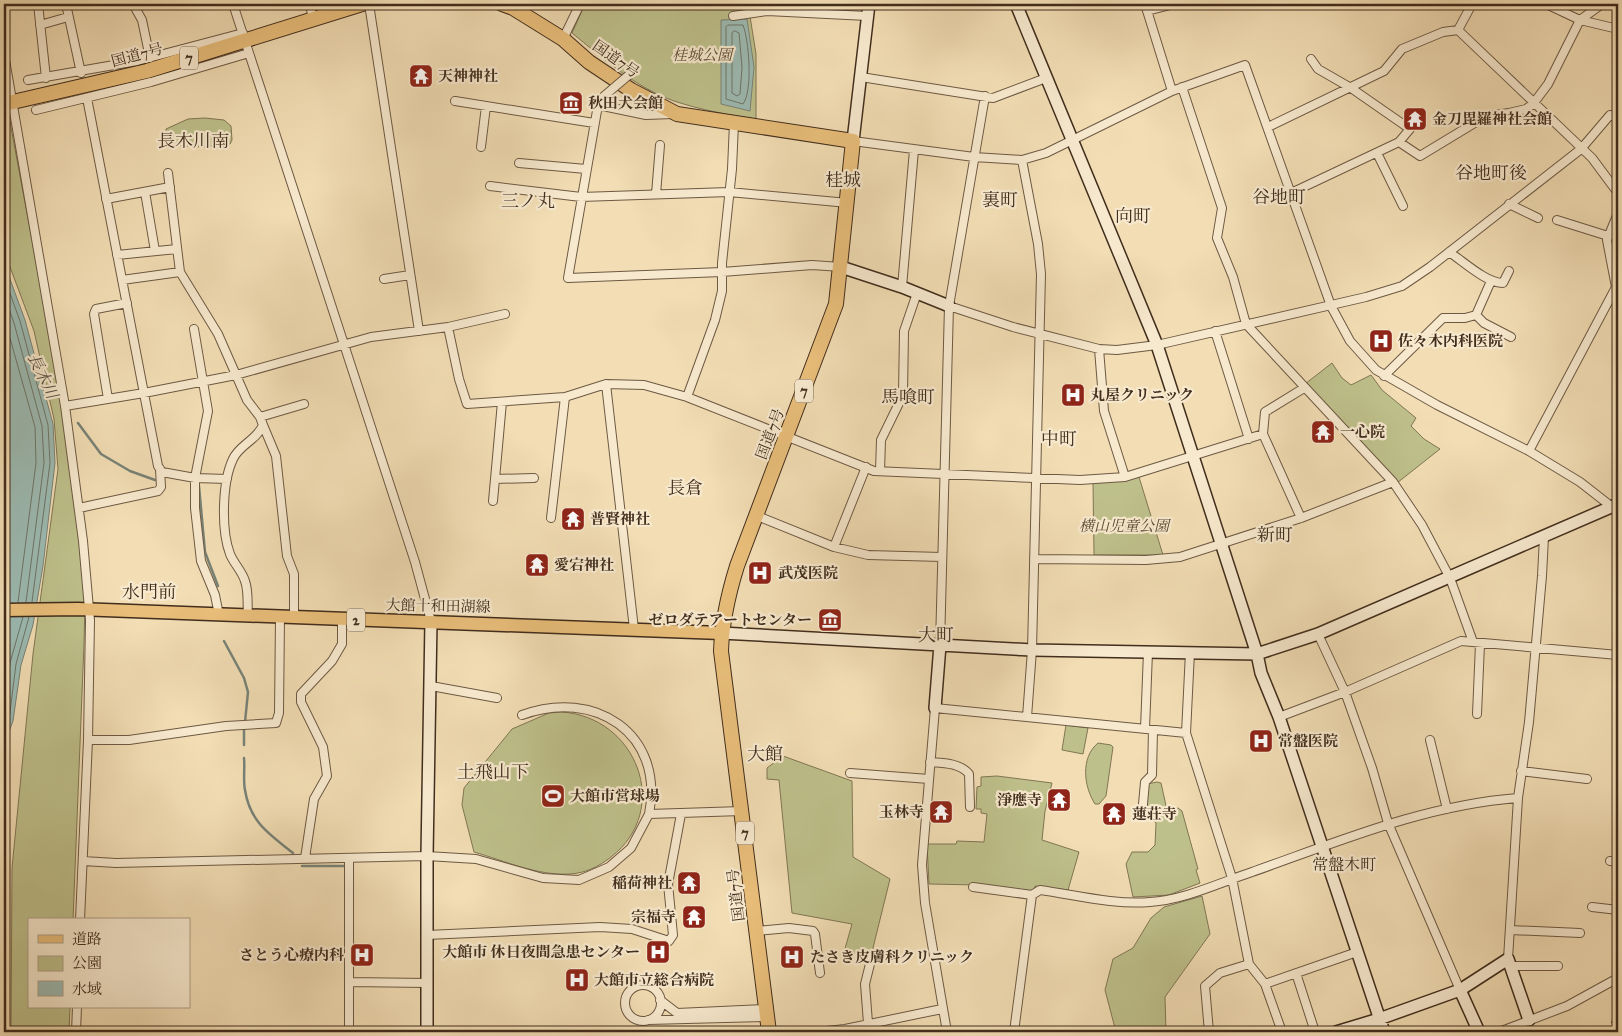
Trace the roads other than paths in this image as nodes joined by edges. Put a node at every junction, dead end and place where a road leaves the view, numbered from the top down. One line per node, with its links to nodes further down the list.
1 (38, 4): 22 (street)
2 (66, 4): 19 (street)
3 (133, 4): 28 (street)
4 (233, 4): 26 (street)
5 (310, 4): 20 (street)
6 (362, 4): 20 (highway, 国道7号 / 7)
7 (368, 4): 89 (street)
8 (502, 4): 25 (highway, 国道7号)
9 (580, 4): 25 (street)
10 (869, 4): 18 (street)
11 (1016, 4): 34 (street)
12 (1174, 4): 16 (street)
13 (1472, 4): 24 (street)
14 (1546, 4): 21 (street)
15 (1602, 4): 21 (street)
16 (1146, 8): 38 (street)
17 (733, 16): 18 (street)
18 (868, 16): 32 (street)
19 (68, 17): 22 (street); 30 (street)
20 (313, 20): 26 (highway, 国道7号 / 7)
21 (1580, 20): 23 (street); 43 (street)
22 (40, 25): 33 (street)
23 (1618, 29)
24 (1458, 30): 37 (street); 43 (street)
25 (563, 39): 47 (highway, 国道7号)
26 (246, 42): 28 (street); 40 (street); 42 (highway, 国道7号 / 7); 107 (street)
27 (4, 54): 42 (street)
28 (150, 58): 30 (street)
29 (1311, 59): 37 (street)
30 (81, 73): 33 (street)
31 (630, 74): 44 (street, bridge)
32 (861, 77): 39 (street); 53 (street)
33 (46, 78): 35 (street)
34 (1046, 78): 39 (street); 52 (street)
35 (28, 80)
36 (1182, 87): 38 (street); 51 (street); 100 (street)
37 (1351, 88): 51 (street); 54 (street)
38 (1172, 91): 52 (street)
39 (985, 96): 60 (street)
40 (87, 98): 46 (street); 73 (street)
41 (455, 101): 45 (street)
42 (8, 103): 121 (street)
43 (1533, 104): 54 (street); 57 (street)
44 (598, 105): 47 (street); 50 (street)
45 (486, 106): 50 (street); 56 (street)
46 (36, 110)
47 (677, 114): 49 (highway, 国道7号)
48 (1618, 118): 57 (street)
49 (734, 123): 53 (highway, 国道7号); 68 (street)
50 (594, 124): 63 (street)
51 (1268, 127): 69 (street)
52 (1074, 140): 61 (street); 108 (street)
53 (853, 141): 58 (street); 74 (highway, 国道7号 / 7)
54 (1399, 142): 59 (street)
55 (660, 145): 71 (street)
56 (481, 147)
57 (1581, 149): 70 (street); 75 (street)
58 (914, 150): 60 (street); 93 (street)
59 (1377, 153): 69 (street); 76 (street)
60 (974, 157): 61 (street); 96 (street)
61 (1022, 160): 105 (street)
62 (519, 164): 63 (street)
63 (586, 169): 72 (street)
64 (168, 173): 66 (street)
65 (490, 186): 72 (street)
66 (170, 187): 67 (street); 81 (street)
67 (144, 192): 73 (street); 82 (street)
68 (729, 192): 71 (street); 74 (street); 88 (street)
69 (1291, 193): 97 (street)
70 (1618, 193)
71 (656, 194): 72 (street)
72 (581, 197): 88 (street)
73 (106, 199): 84 (street)
74 (848, 203): 85 (highway, 国道7号 / 7)
75 (1509, 204): 78 (street); 83 (street)
76 (1403, 206)
77 (1618, 213): 80 (street)
78 (1538, 218)
79 (1557, 220): 80 (street)
80 (1608, 236): 127 (street)
81 (177, 249): 82 (street); 87 (street)
82 (155, 251): 84 (street)
83 (1449, 252): 92 (street); 97 (street)
84 (117, 255): 91 (street)
85 (841, 267): 88 (street); 93 (street); 125 (highway, 国道7号 / 7)
86 (1508, 271): 92 (street)
87 (180, 272): 91 (street); 110 (street)
88 (722, 272): 117 (street)
89 (410, 275): 90 (street); 103 (street)
90 (384, 279)
91 (122, 280): 95 (street)
92 (1491, 280): 99 (street)
93 (902, 287): 94 (street)
94 (918, 293): 96 (street); 131 (street)
95 (127, 303): 115 (street); 118 (street)
96 (949, 306): 105 (street); 132 (street)
97 (1331, 306): 100 (street); 111 (street)
98 (505, 314): 101 (street)
99 (1476, 316): 106 (street); 111 (street)
100 (1246, 324): 104 (street); 114 (street)
101 (448, 327): 103 (street); 119 (street)
102 (194, 329): 112 (street)
103 (419, 331): 107 (street)
104 (1215, 331): 108 (street); 126 (street)
105 (1039, 332): 109 (street); 133 (street)
106 (1510, 337)
107 (342, 344): 110 (street); 159 (street)
108 (1157, 345): 109 (street); 128 (street)
109 (1099, 349): 134 (street)
110 (236, 374): 112 (street); 122 (street)
111 (1384, 376): 127 (street)
112 (204, 382): 115 (street); 135 (street)
113 (606, 384): 116 (street); 117 (street); 160 (street)
114 (1304, 388): 124 (street); 139 (street)
115 (144, 393): 118 (street); 130 (street)
116 (565, 397): 119 (street); 144 (street)
117 (687, 397): 125 (street)
118 (108, 399): 121 (street)
119 (502, 402): 138 (street)
120 (304, 404): 122 (street)
121 (65, 406): 142 (street)
122 (260, 417): 123 (street)
123 (263, 425): 137 (street); 157 (street)
124 (1264, 434): 126 (street); 145 (street)
125 (787, 436): 129 (street); 143 (highway, 国道7号 / 7)
126 (1249, 439): 128 (street)
127 (1529, 451): 141 (street)
128 (1193, 457): 134 (street); 147 (street)
129 (866, 467): 131 (street); 148 (street)
130 (160, 469): 135 (street); 142 (street)
131 (880, 471): 132 (street)
132 (944, 475): 133 (street); 149 (street)
133 (1036, 477): 134 (street); 150 (street)
134 (1125, 477)
135 (195, 478): 137 (street); 154 (street)
136 (534, 478): 138 (street)
137 (227, 479): 155 (street)
138 (495, 479): 140 (street)
139 (1393, 482): 145 (street); 151 (street)
140 (493, 501)
141 (1615, 505): 146 (street)
142 (79, 508): 152 (street)
143 (755, 515): 148 (street); 161 (highway, 国道7号 / 7)
144 (551, 518)
145 (1301, 518): 147 (street)
146 (1544, 537): 151 (street); 165 (street)
147 (1222, 545): 150 (street); 169 (street)
148 (834, 547): 149 (street)
149 (942, 556): 164 (street)
150 (1034, 559): 166 (street)
151 (1450, 578): 162 (street); 163 (street)
152 (84, 609): 153 (main road, 大館十和田湖線 / 2); 154 (main road, 大館十和田湖線 / 2); 181 (street)
153 (4, 610)
154 (220, 615): 155 (main road, 大館十和田湖線 / 2)
155 (248, 616): 156 (main road, 大館十和田湖線 / 2)
156 (280, 617): 157 (main road, 大館十和田湖線 / 2); 181 (street)
157 (294, 617): 158 (main road, 大館十和田湖線 / 2)
158 (342, 619): 159 (main road, 大館十和田湖線 / 2); 198 (street)
159 (432, 621): 160 (main road, 大館十和田湖線 / 2); 171 (street)
160 (634, 629): 161 (main road, 大館十和田湖線 / 2)
161 (721, 633): 164 (street); 191 (highway, 国道7号 / 7)
162 (1318, 634): 169 (street); 172 (street)
163 (1477, 643): 165 (street); 172 (street); 175 (street)
164 (940, 645): 166 (street); 174 (street)
165 (1535, 648): 170 (street); 184 (street)
166 (1032, 650): 167 (street); 177 (street)
167 (1148, 652): 168 (street); 179 (street)
168 (1190, 652): 169 (street); 180 (street)
169 (1257, 654): 178 (street)
170 (1618, 655)
171 (431, 686): 173 (street); 197 (street)
172 (1345, 692): 178 (street); 195 (street)
173 (497, 698)
174 (935, 708): 177 (street); 183 (street)
175 (1477, 714)
176 (522, 715): 192 (street)
177 (1027, 717): 179 (street)
178 (1279, 717): 196 (street)
179 (1149, 730): 180 (street); 194 (street)
180 (1186, 733): 203 (street)
181 (88, 740): 200 (street)
182 (1430, 740): 190 (street)
183 (930, 762): 186 (street); 189 (street)
184 (1521, 771): 187 (street); 188 (street)
185 (850, 773): 186 (street)
186 (929, 779): 227 (street)
187 (1587, 779)
188 (1518, 798): 190 (street); 209 (street)
189 (970, 807)
190 (1447, 809): 195 (street)
191 (742, 811): 193 (street); 210 (highway, 国道7号 / 7)
192 (648, 814): 193 (street); 197 (street)
193 (681, 814): 212 (street)
194 (1142, 815)
195 (1388, 823): 196 (street); 224 (street)
196 (1323, 847): 203 (street); 213 (street)
197 (427, 856): 199 (street); 212 (street)
198 (305, 858): 199 (street); 200 (street)
199 (349, 858): 221 (street)
200 (83, 861): 208 (street)
201 (1610, 861): 202 (street)
202 (1618, 862)
203 (1232, 878): 205 (street); 216 (street)
204 (973, 887): 205 (street)
205 (1032, 895): 240 (street)
206 (1592, 907): 207 (street)
207 (1618, 910)
208 (80, 918)
209 (1510, 930): 211 (street); 215 (street)
210 (756, 931): 218 (street); 228 (highway, 国道7号 / 7)
211 (1580, 933)
212 (427, 936): 222 (street)
213 (1357, 952): 219 (street); 229 (street)
214 (872, 956): 232 (street)
215 (1510, 962): 217 (street); 224 (street); 231 (street)
216 (1249, 964): 223 (street); 241 (street)
217 (1558, 966)
218 (820, 972)
219 (1296, 973): 223 (street); 243 (street)
220 (1618, 978): 231 (street)
221 (349, 982): 222 (street); 235 (street)
222 (427, 983): 236 (street)
223 (1265, 984): 242 (street)
224 (1460, 990): 229 (street); 246 (street)
225 (660, 1000): 228 (street); 230 (street); 230 (street)
226 (77, 1008): 234 (street)
227 (942, 1009): 232 (street); 239 (street)
228 (766, 1013): 230 (street); 237 (highway, 国道7号 / 7)
229 (1379, 1019): 244 (street); 245 (street)
230 (648, 1020)
231 (1529, 1020): 247 (street)
232 (868, 1023): 233 (street)
233 (845, 1031): 238 (street)
234 (76, 1032)
235 (349, 1032)
236 (427, 1032)
237 (768, 1032)
238 (817, 1032)
239 (947, 1032)
240 (1014, 1032)
241 (1209, 1032)
242 (1282, 1032)
243 (1315, 1032)
244 (1336, 1032)
245 (1384, 1032)
246 (1478, 1032)
247 (1500, 1032)

